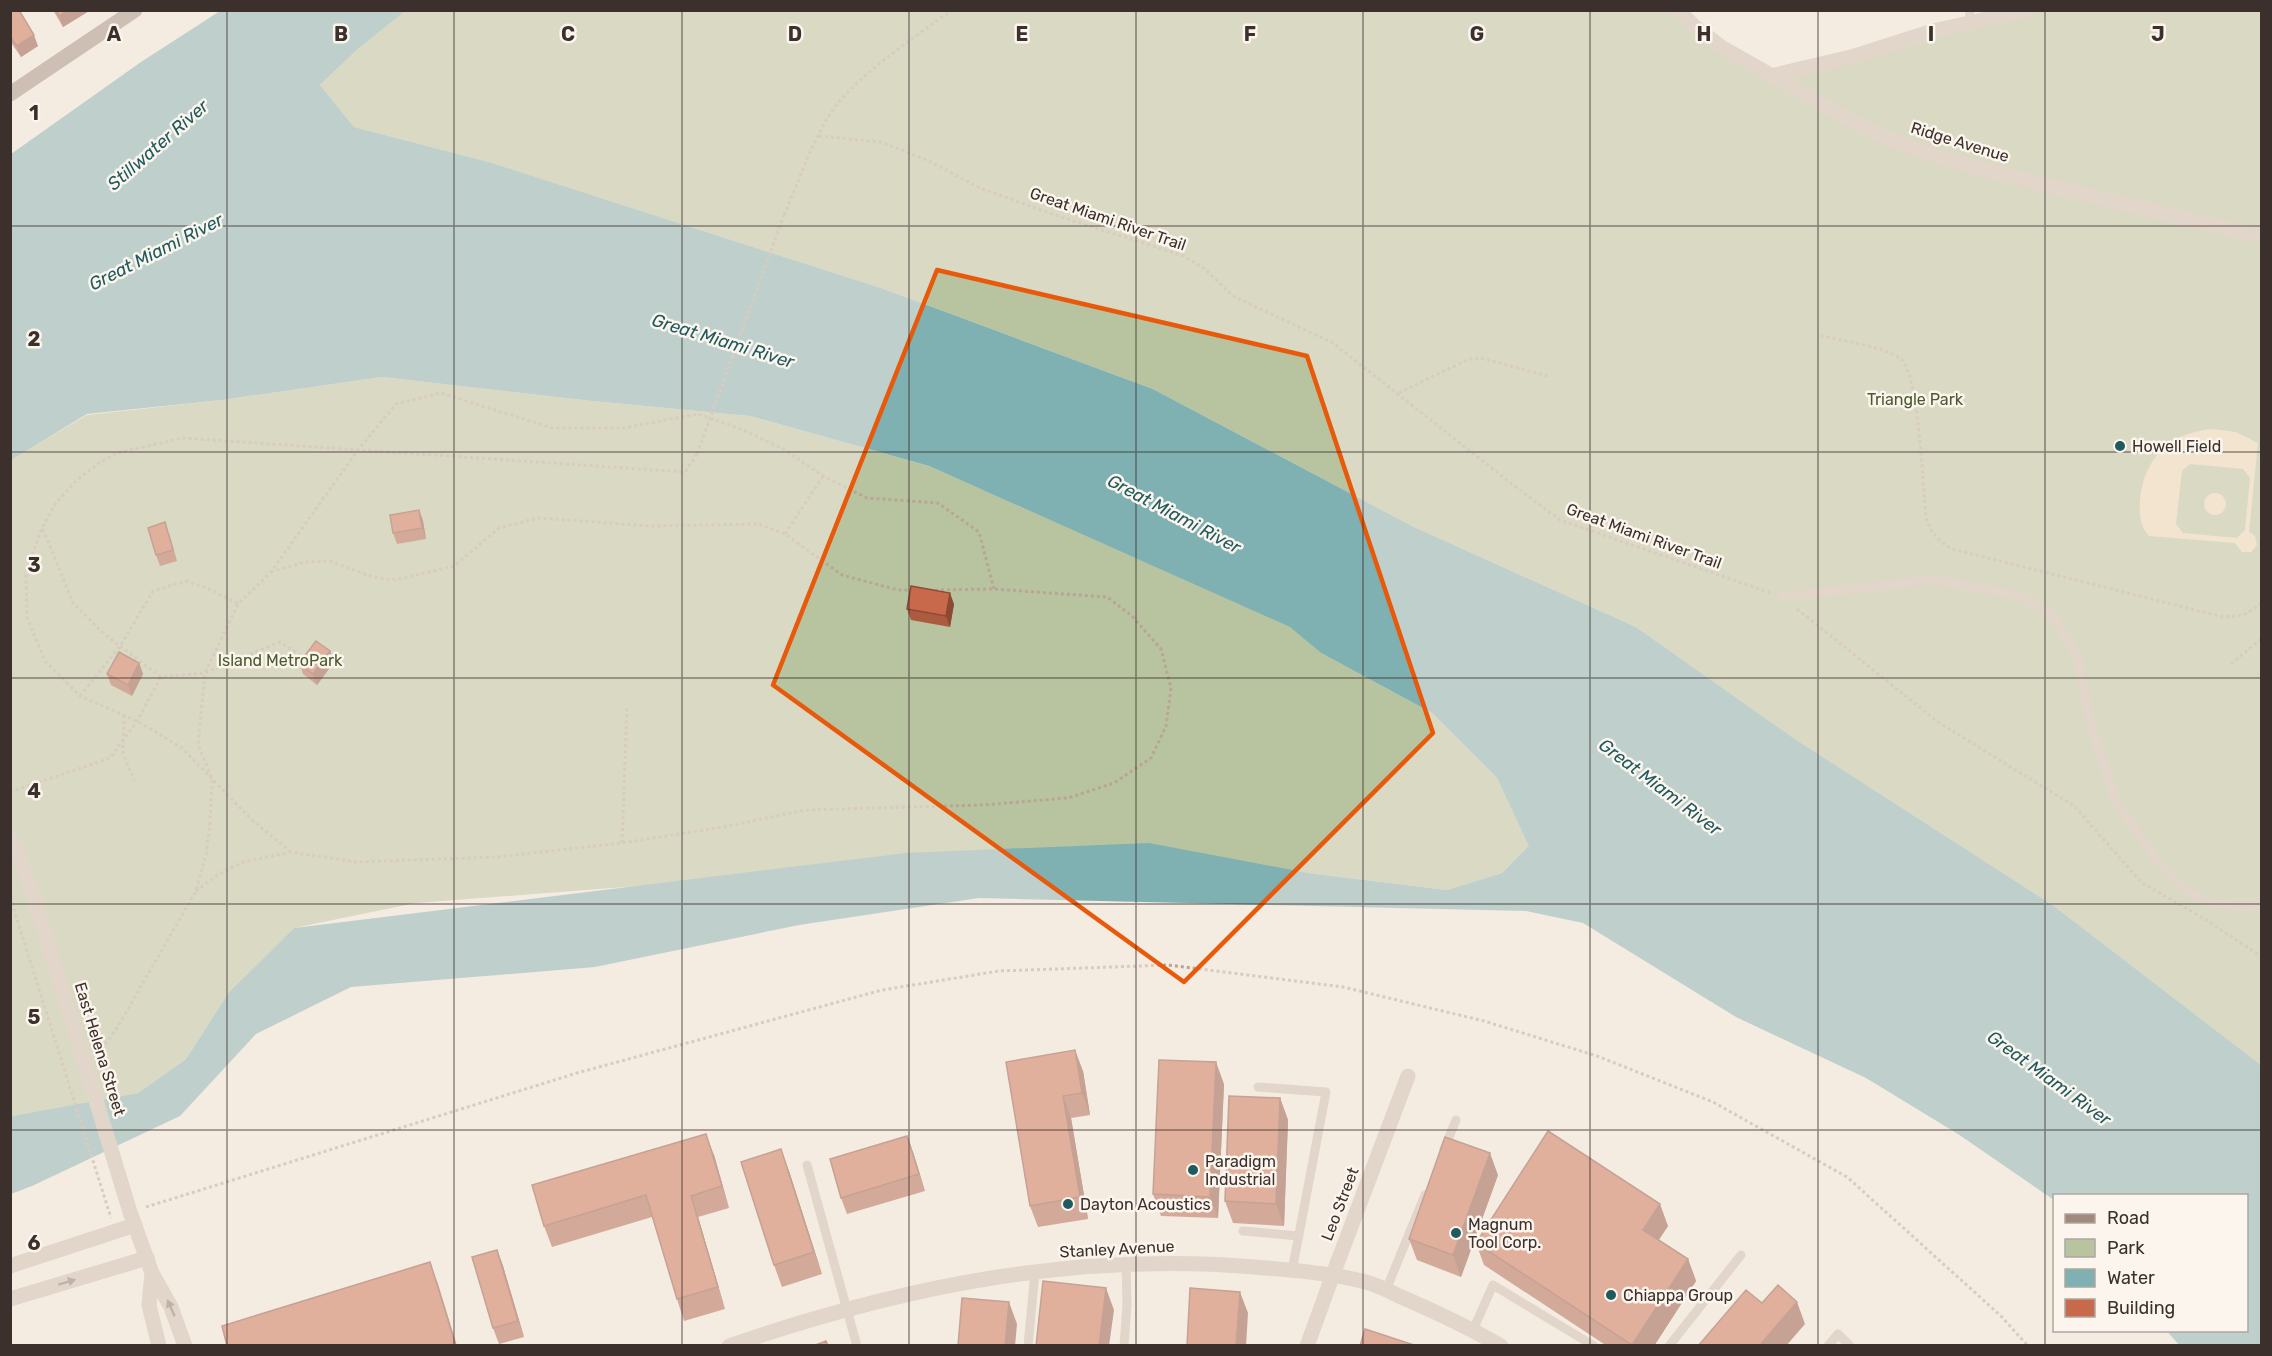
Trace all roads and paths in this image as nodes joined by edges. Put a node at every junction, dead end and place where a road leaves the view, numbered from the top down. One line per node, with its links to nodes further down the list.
1 (135, 10): 5 (main road)
2 (951, 10): 9 (path)
3 (1678, 10): 7 (street, Ridge Avenue)
4 (2027, 10): 6 (street)
5 (117, 16): 8 (main road)
6 (1970, 17): 7 (street)
7 (1771, 76): 10 (street, Ridge Avenue)
8 (10, 94)
9 (819, 136): 13 (path, Great Miami River Trail); 14 (path, bridge)
10 (2262, 237)
11 (1821, 336): 21 (path)
12 (1548, 376): 13 (path)
13 (1398, 394): 20 (path, Great Miami River Trail)
14 (358, 450): 15 (path); 16 (path); 18 (path)
15 (823, 476): 17 (path); 19 (path)
16 (42, 528): 24 (path); 29 (path)
17 (785, 534): 18 (path); 19 (path)
18 (271, 572): 22 (path)
19 (994, 589): 38 (path)
20 (1782, 597): 42 (lane); 43 (path, Great Miami River Trail)
21 (2262, 603)
22 (237, 604): 24 (path); 27 (path)
23 (2262, 638): 26 (path)
24 (121, 645): 28 (path); 29 (path)
25 (305, 658): 27 (path)
26 (2231, 664)
27 (205, 673): 28 (path); 34 (path)
28 (161, 677): 32 (path)
29 (80, 696): 31 (path)
30 (627, 706): 38 (path)
31 (124, 716): 32 (path); 33 (path)
32 (137, 721): 33 (path); 34 (path)
33 (124, 740): 35 (path); 36 (path)
34 (212, 779): 39 (path); 40 (path)
35 (135, 780)
36 (10, 792)
37 (10, 837): 44 (street, East Helena Street)
38 (622, 843): 39 (path)
39 (291, 852): 40 (path)
40 (196, 891): 44 (path)
41 (10, 897): 52 (path)
42 (2262, 905)
43 (2262, 957)
44 (87, 1070): 51 (street, East Helena Street)
45 (1408, 1076): 61 (street, Leo Street)
46 (1258, 1087): 54 (lane)
47 (1456, 1120): 48 (lane)
48 (1438, 1163)
49 (807, 1165): 64 (lane)
50 (1430, 1184): 62 (lane)
51 (131, 1213): 57 (street, East Helena Street); 58 (street); 79 (path)
52 (111, 1220)
53 (1243, 1231): 54 (lane)
54 (1299, 1236): 59 (lane)
55 (1741, 1255): 76 (lane)
56 (1126, 1264): 59 (street, Stanley Avenue); 60 (street, Stanley Avenue); 72 (lane)
57 (149, 1265): 63 (street, one-way to 57); 67 (street, East Helena Street); 68 (street, East Helena Street, one-way to 57)
58 (10, 1266)
59 (1292, 1270): 61 (street, Stanley Avenue)
60 (1035, 1272): 64 (street, Stanley Avenue); 71 (lane)
61 (1332, 1276): 62 (street, Stanley Avenue); 73 (street, Leo Street)
62 (1386, 1290): 65 (street, Stanley Avenue)
63 (10, 1299)
64 (847, 1308): 66 (street, Stanley Avenue); 70 (lane)
65 (1473, 1330): 74 (street, Stanley Avenue); 75 (lane)
66 (759, 1341): 69 (street, Stanley Avenue)
67 (159, 1346)
68 (185, 1346)
69 (729, 1346)
70 (857, 1346)
71 (1028, 1346)
72 (1124, 1346)
73 (1306, 1346)
74 (1501, 1346)
75 (1594, 1346)
76 (1669, 1346)
77 (1827, 1346): 78 (lane)
78 (1850, 1346)
79 (2028, 1346)

